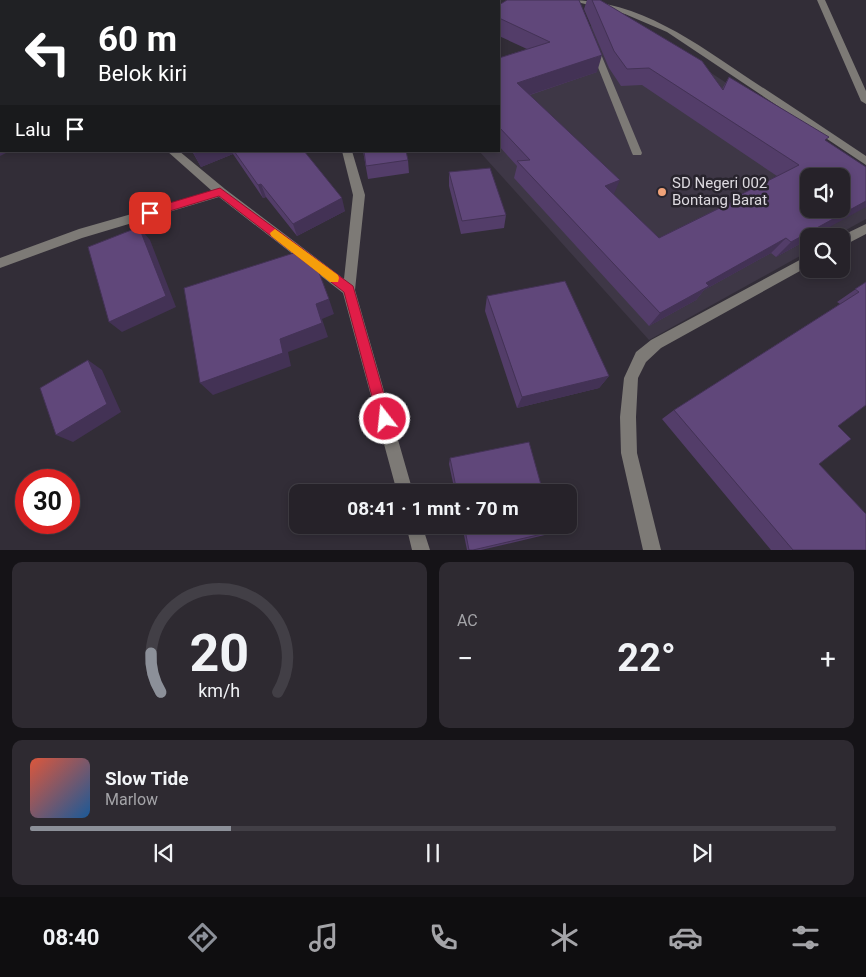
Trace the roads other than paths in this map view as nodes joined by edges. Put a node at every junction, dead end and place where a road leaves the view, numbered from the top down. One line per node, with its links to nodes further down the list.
1 (821, 0): 4 (street)
2 (576, 3): 8 (street)
3 (589, 36): 7 (street)
4 (866, 101)
5 (173, 152): 9 (street)
6 (347, 152): 14 (street)
7 (637, 153)
8 (866, 161)
9 (220, 192): 12 (street); 14 (street)
10 (866, 229): 11 (street)
11 (850, 237)
12 (0, 263)
13 (800, 265): 18 (street)
14 (349, 290): 15 (street)
15 (403, 484)
16 (417, 534): 17 (street)
17 (421, 550)
18 (652, 550)

